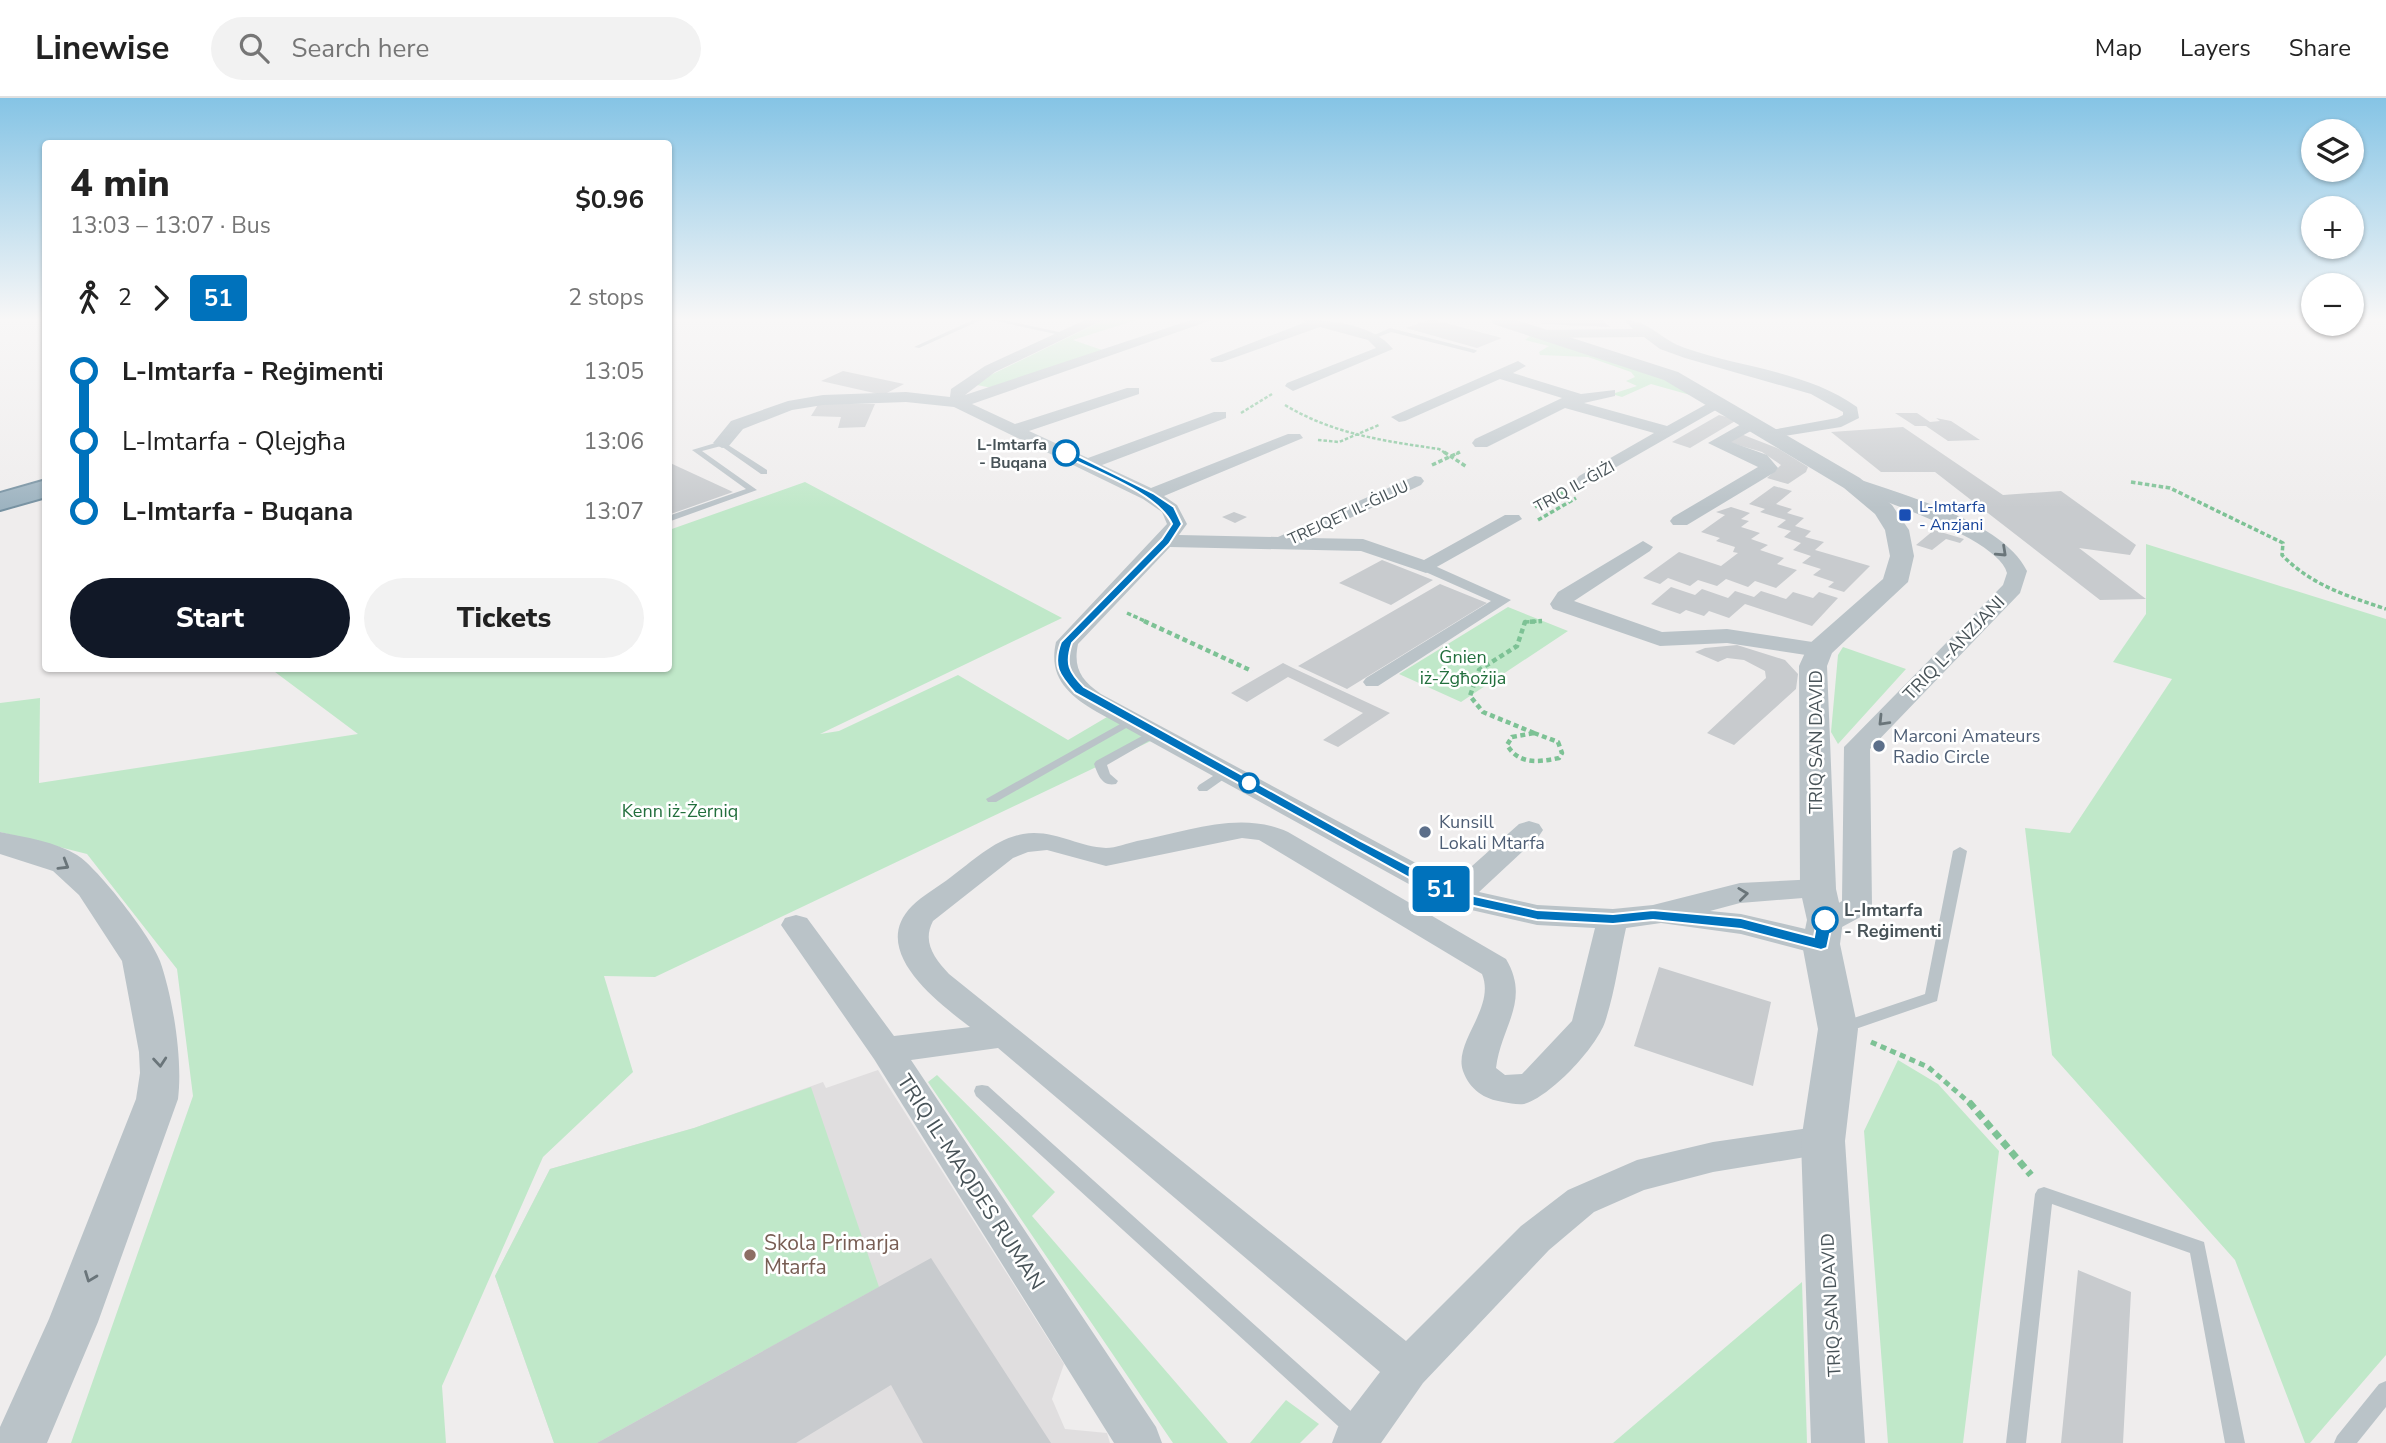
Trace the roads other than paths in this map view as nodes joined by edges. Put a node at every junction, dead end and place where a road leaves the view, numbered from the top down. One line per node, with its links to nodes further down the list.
1 (975, 383): 11 (street)
2 (1001, 383): 11 (street)
3 (1301, 383): 8 (street)
4 (1479, 383): 15 (street)
5 (1522, 383): 12 (street)
6 (1681, 383): 13 (street, TRIQ SAN DAVID)
7 (1791, 383): 17 (street)
8 (1293, 386)
9 (1133, 391): 16 (street)
10 (1609, 393): 12 (street)
11 (961, 395): 16 (street); 20 (street)
12 (1571, 401): 18 (street); 21 (street)
13 (1720, 403): 17 (street, TRIQ SAN DAVID); 18 (street, TRIQ IL-ĠIŻI)
14 (1220, 415): 22 (street)
15 (1399, 417)
16 (1017, 429): 22 (street)
17 (1762, 429): 26 (street, TRIQ SAN DAVID); 34 (street)
18 (1668, 432): 27 (street, TRIQ IL-ĠIŻI)
19 (1294, 438): 30 (street)
20 (722, 443): 23 (lane); 32 (lane)
21 (1481, 443)
22 (1089, 464): 30 (street)
23 (764, 472)
24 (42, 481): 29 (highway)
25 (1415, 481): 36 (street, TREJQET IL-ĠILJU)
26 (1852, 483): 40 (street, TRIQ SAN DAVID); 56 (street, TRIQ L-ANZJANI, one-way to 56)
27 (1583, 488)
28 (42, 489): 31 (highway)
29 (0, 493)
30 (1150, 495): 35 (street)
31 (0, 502)
32 (672, 518)
33 (1512, 519): 38 (street, TRIQ IL-ĠIŻI)
34 (1680, 522)
35 (1165, 541): 36 (street); 42 (street)
36 (1282, 542): 38 (street)
37 (1643, 547): 39 (street)
38 (1426, 567): 41 (street)
39 (1557, 612): 40 (street)
40 (1819, 650): 51 (street, TRIQ SAN DAVID)
41 (1372, 682)
42 (1131, 721): 43 (street); 47 (lane)
43 (1155, 733): 44 (street); 45 (lane)
44 (1227, 771): 46 (lane); 52 (street)
45 (1112, 781)
46 (1203, 788)
47 (992, 799)
48 (1529, 830): 52 (street)
49 (0, 843): 65 (street, one-way to 65)
50 (1960, 851): 57 (lane)
51 (1818, 889): 53 (street, one-way to 51); 56 (street, TRIQ SAN DAVID)
52 (1457, 897): 54 (street)
53 (1653, 915): 54 (street); 56 (street)
54 (1613, 919): 58 (street)
55 (796, 925): 59 (street, TRIQ IL-MAQDES RUMAN)
56 (1823, 934): 57 (street, TRIQ SAN DAVID)
57 (1838, 1029): 61 (street, TRIQ SAN DAVID)
58 (1005, 1035): 59 (street); 62 (street)
59 (886, 1049): 66 (street, TRIQ IL-MAQDES RUMAN)
60 (982, 1091): 64 (lane)
61 (1823, 1141): 62 (street); 67 (street, TRIQ SAN DAVID)
62 (1408, 1369): 64 (street)
63 (2386, 1391): 70 (lane)
64 (1358, 1438)
65 (20, 1443)
66 (1140, 1443)
67 (1838, 1443)
68 (2016, 1443): 69 (lane)
69 (2235, 1443)
70 (2344, 1443)

